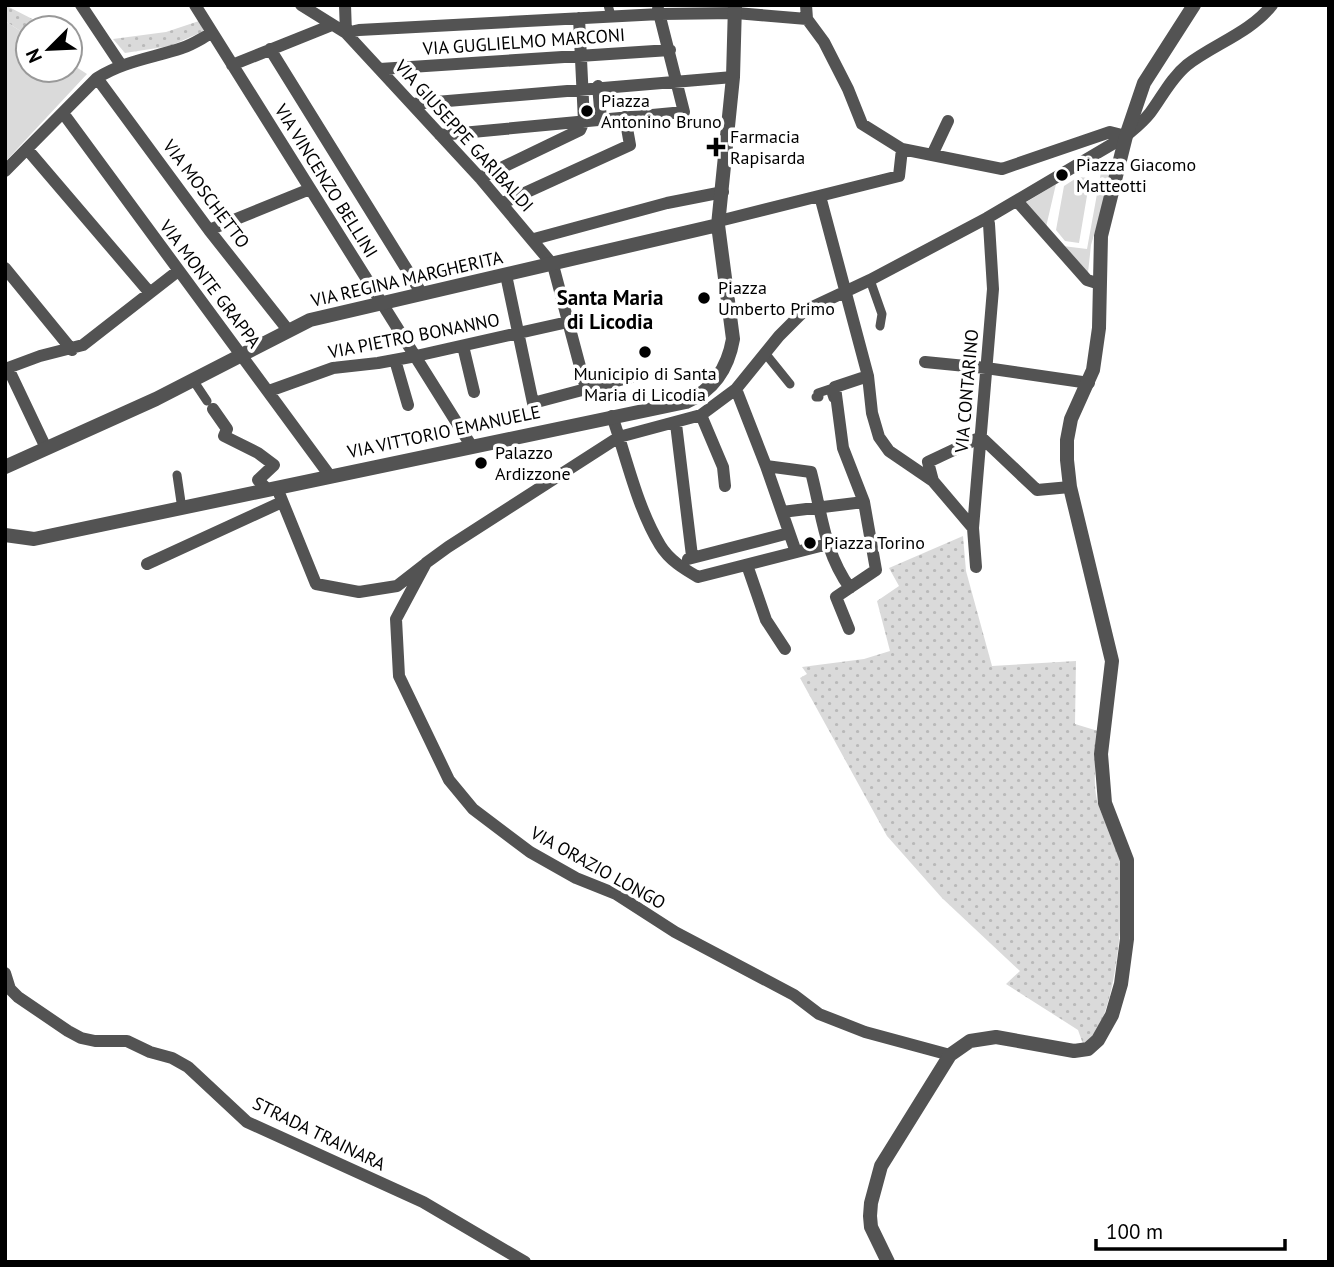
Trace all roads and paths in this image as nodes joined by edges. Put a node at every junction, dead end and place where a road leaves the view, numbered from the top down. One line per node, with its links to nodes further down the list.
1 (81, 5): 19 (street)
2 (195, 5): 14 (street, VIA VINCENZO BELLINI)
3 (301, 5): 13 (street, VIA GIUSEPPE GARIBALDI)
4 (345, 5): 15 (street)
5 (806, 5): 12 (street)
6 (1194, 5): 30 (street)
7 (1272, 5): 30 (street)
8 (659, 9): 9 (street); 10 (street); 17 (street)
9 (736, 9): 12 (street); 22 (street, VIA VITTORIO EMANUELE)
10 (609, 11): 11 (street)
11 (581, 14): 15 (street); 18 (street)
12 (807, 19): 38 (street)
13 (332, 25): 15 (street, VIA GIUSEPPE GARIBALDI); 16 (street)
14 (212, 33): 19 (street); 20 (street, VIA VINCENZO BELLINI)
15 (346, 33): 21 (street, VIA GIUSEPPE GARIBALDI)
16 (270, 49): 20 (street); 59 (street)
17 (670, 50): 18 (street, VIA GUGLIELMO MARCONI); 24 (street)
18 (581, 55): 21 (street, VIA GUGLIELMO MARCONI); 25 (street)
19 (121, 65): 23 (street)
20 (232, 65): 42 (street, VIA VINCENZO BELLINI)
21 (380, 69): 27 (street, VIA GIUSEPPE GARIBALDI)
22 (733, 77): 24 (street); 43 (street, VIA VITTORIO EMANUELE)
23 (97, 78): 28 (street); 49 (street, VIA MOSCHETTO)
24 (677, 80): 26 (street); 29 (street)
25 (582, 86): 26 (street); 27 (street); 32 (street)
26 (602, 86): 31 (street)
27 (412, 104): 35 (street, VIA GIUSEPPE GARIBALDI)
28 (63, 113): 37 (street); 53 (street, VIA MONTE GRAPPA)
29 (625, 117): 31 (street); 45 (street)
30 (1139, 117): 36 (street)
31 (606, 119): 32 (street)
32 (584, 121): 34 (street)
33 (948, 121): 39 (street)
34 (570, 129): 35 (street); 41 (street)
35 (440, 135): 41 (street, VIA GIUSEPPE GARIBALDI)
36 (1126, 136): 39 (street); 46 (street, VIA ORAZIO LONGO); 56 (street)
37 (27, 149): 40 (street); 58 (street)
38 (902, 149): 39 (street); 44 (street)
39 (932, 155)
40 (5, 172)
41 (480, 178): 45 (street, VIA GIUSEPPE GARIBALDI)
42 (310, 189): 49 (street); 60 (street, VIA VINCENZO BELLINI)
43 (723, 192): 48 (street, VIA VITTORIO EMANUELE); 50 (street)
44 (820, 196): 48 (street); 57 (street)
45 (503, 203): 50 (street, VIA GIUSEPPE GARIBALDI)
46 (1011, 204): 47 (street, VIA ORAZIO LONGO); 56 (street)
47 (987, 218): 55 (street, VIA ORAZIO LONGO); 72 (street, VIA CONTARINO)
48 (719, 223): 51 (street, VIA REGINA MARGHERITA); 87 (street, VIA VITTORIO EMANUELE)
49 (209, 230): 63 (street, VIA MOSCHETTO)
50 (534, 239): 51 (street, VIA GIUSEPPE GARIBALDI)
51 (553, 264): 54 (street, VIA REGINA MARGHERITA); 61 (street)
52 (5, 268): 66 (street)
53 (178, 271): 58 (street); 68 (street, VIA MONTE GRAPPA)
54 (506, 275): 59 (street, VIA REGINA MARGHERITA); 64 (street)
55 (870, 280): 57 (street, VIA ORAZIO LONGO); 62 (street)
56 (1100, 290): 77 (street)
57 (844, 292): 67 (street, VIA ORAZIO LONGO); 75 (street)
58 (150, 293): 66 (street)
59 (422, 294): 60 (street, VIA REGINA MARGHERITA)
60 (382, 302): 63 (street, VIA REGINA MARGHERITA); 69 (street, VIA VINCENZO BELLINI)
61 (568, 322): 64 (street, VIA PIETRO BONANNO); 79 (street)
62 (880, 326)
63 (288, 330): 68 (street, VIA REGINA MARGHERITA)
64 (519, 333): 65 (street, VIA PIETRO BONANNO); 79 (street)
65 (463, 346): 69 (street, VIA PIETRO BONANNO); 82 (street)
66 (72, 350): 73 (street)
67 (765, 353): 78 (street); 80 (street, VIA ORAZIO LONGO)
68 (241, 355): 76 (street, VIA REGINA MARGHERITA); 81 (street, VIA MONTE GRAPPA)
69 (416, 356): 70 (street, VIA PIETRO BONANNO); 92 (street, VIA VINCENZO BELLINI)
70 (395, 360): 81 (street, VIA PIETRO BONANNO); 86 (street)
71 (925, 362): 72 (street)
72 (986, 368): 77 (street); 90 (street, VIA CONTARINO)
73 (7, 369): 93 (street)
74 (639, 375): 79 (street)
75 (867, 376): 84 (street); 98 (street)
76 (192, 380): 85 (street); 93 (street, VIA REGINA MARGHERITA)
77 (1088, 383): 100 (street)
78 (790, 384)
79 (585, 386)
80 (736, 389): 88 (street, VIA ORAZIO LONGO); 94 (street)
81 (269, 391): 97 (street, VIA MONTE GRAPPA)
82 (474, 393)
83 (816, 397): 84 (street)
84 (838, 404): 103 (street)
85 (210, 405): 101 (street)
86 (408, 405)
87 (612, 416): 91 (street); 92 (street, VIA VITTORIO EMANUELE)
88 (703, 419): 89 (street, VIA ORAZIO LONGO); 99 (street)
89 (676, 428): 91 (street, VIA ORAZIO LONGO); 112 (street)
90 (981, 437): 98 (street); 100 (street); 107 (street, VIA CONTARINO)
91 (621, 442): 113 (street, VIA ORAZIO LONGO); 115 (street)
92 (472, 447): 97 (street, VIA VITTORIO EMANUELE)
93 (46, 448): 95 (street, VIA REGINA MARGHERITA)
94 (766, 466): 104 (street); 106 (street)
95 (5, 467)
96 (177, 475): 105 (street)
97 (330, 476): 101 (street, VIA VITTORIO EMANUELE)
98 (933, 481): 107 (street)
99 (725, 486)
100 (1070, 487): 123 (street)
101 (272, 489): 102 (street); 105 (street, VIA VITTORIO EMANUELE)
102 (282, 502): 113 (street); 114 (street)
103 (864, 502): 104 (street); 118 (street)
104 (820, 506): 106 (street); 110 (street)
105 (183, 509): 108 (street, VIA VITTORIO EMANUELE)
106 (782, 512): 109 (street)
107 (973, 528): 117 (street, VIA CONTARINO)
108 (5, 535)
109 (790, 535): 111 (street); 112 (street)
110 (828, 546): 111 (street); 118 (street)
111 (794, 553): 116 (street)
112 (692, 556): 115 (street)
113 (426, 563): 123 (street, VIA ORAZIO LONGO)
114 (147, 564)
115 (678, 565): 116 (street)
116 (747, 565): 120 (street)
117 (976, 567)
118 (850, 588): 119 (street)
119 (849, 629)
120 (785, 649)
121 (5, 973): 122 (street, STRADA TRAINARA)
122 (8, 994): 124 (street, STRADA TRAINARA)
123 (950, 1055): 125 (street)
124 (525, 1262)
125 (888, 1262)

